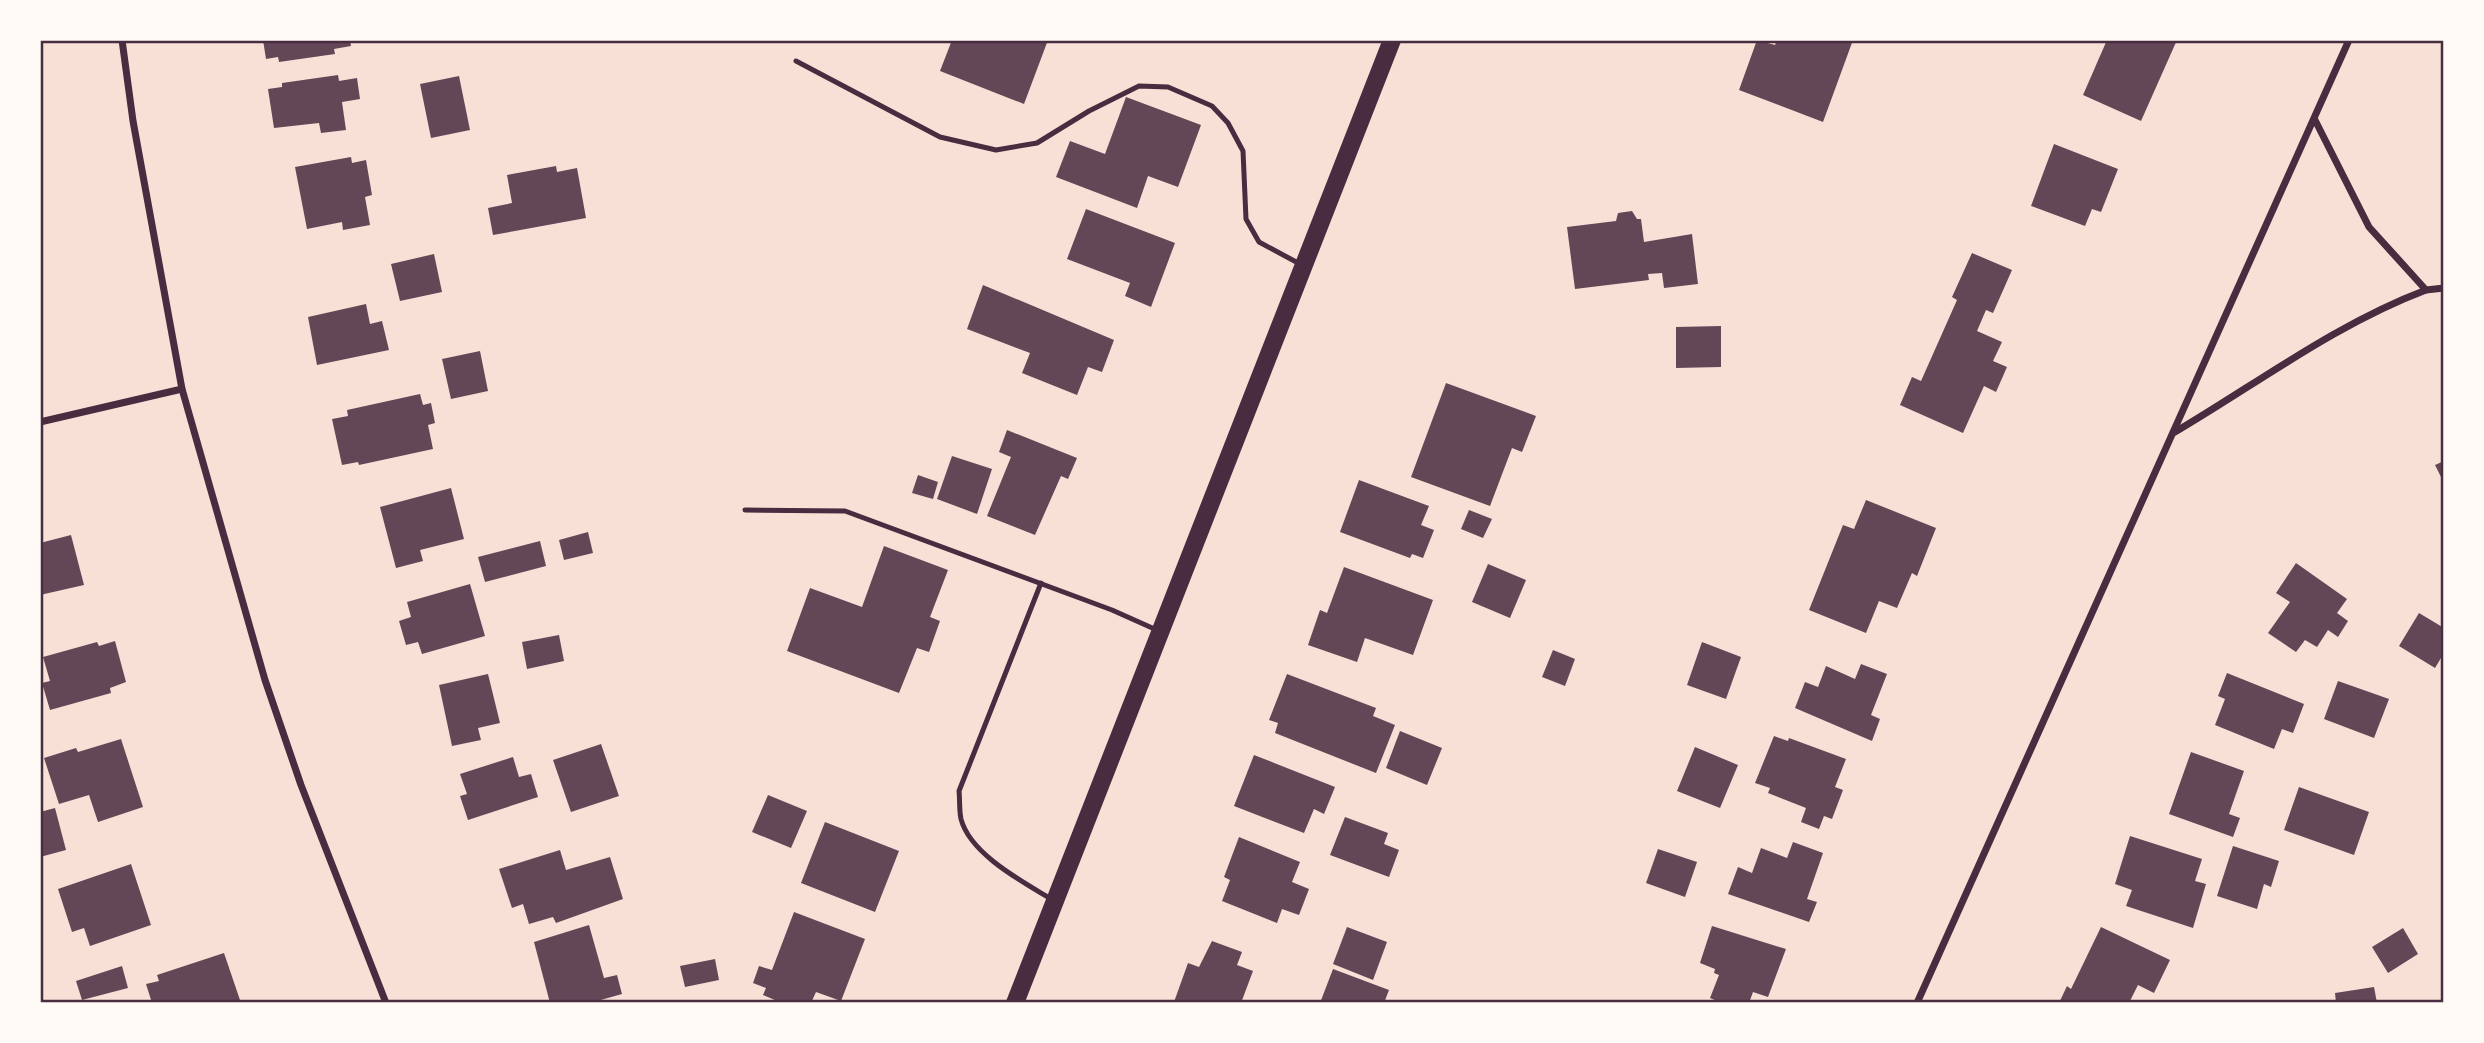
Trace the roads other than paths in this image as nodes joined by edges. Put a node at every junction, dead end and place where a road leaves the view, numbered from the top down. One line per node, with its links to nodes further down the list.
1 (122, 40): 9 (street)
2 (1392, 40): 6 (main road)
3 (2349, 40): 5 (street)
4 (796, 61): 6 (lane)
5 (2315, 120): 8 (street); 11 (street)
6 (1304, 266): 14 (main road)
7 (2444, 288): 8 (street)
8 (2426, 290): 11 (street)
9 (182, 389): 10 (street); 16 (street)
10 (40, 422)
11 (2175, 432): 18 (street)
12 (745, 510): 13 (lane)
13 (1041, 583): 14 (lane); 15 (lane)
14 (1162, 632): 15 (main road)
15 (1055, 902): 17 (main road)
16 (386, 1003)
17 (1015, 1003)
18 (1917, 1003)

